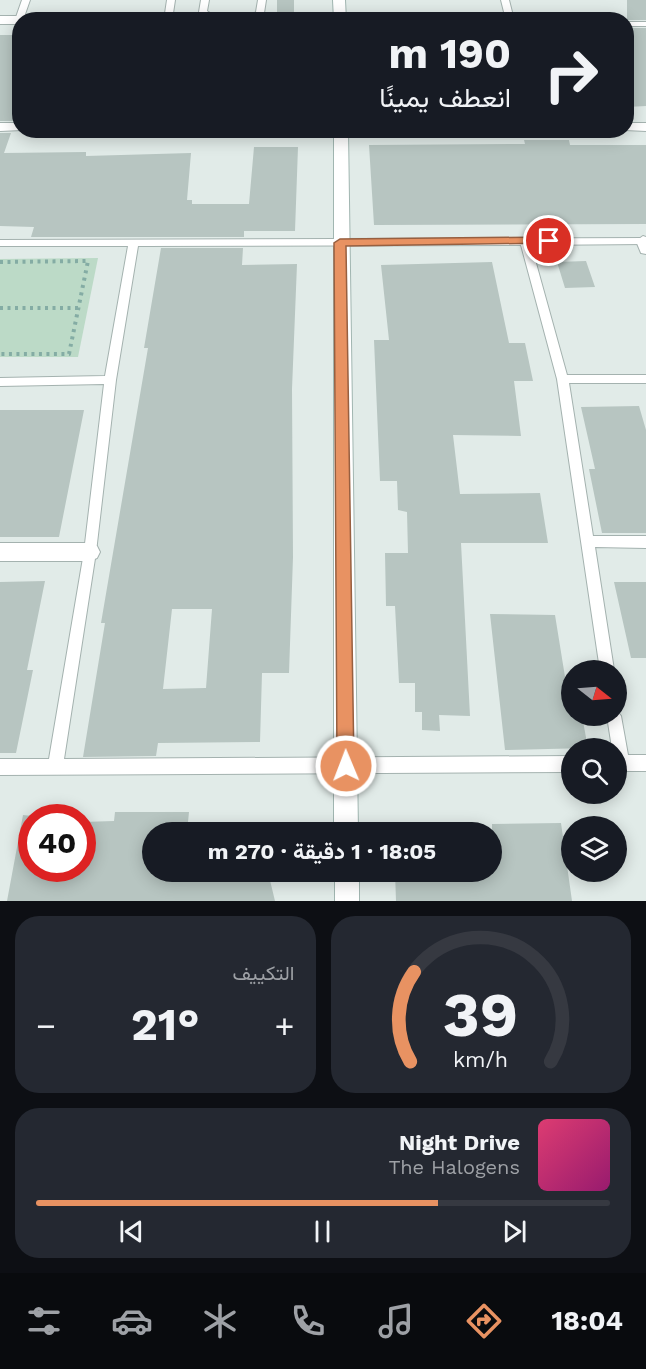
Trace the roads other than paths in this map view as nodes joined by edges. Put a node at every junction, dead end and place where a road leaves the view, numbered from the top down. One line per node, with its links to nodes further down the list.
1 (341, 138): 4 (street)
2 (525, 241): 4 (lane); 5 (lane); 7 (lane)
3 (0, 243): 6 (lane)
4 (340, 243): 6 (lane); 20 (street)
5 (645, 243)
6 (132, 244): 9 (lane)
7 (563, 379): 8 (lane); 11 (lane)
8 (646, 379)
9 (110, 380): 10 (lane); 14 (lane)
10 (0, 382)
11 (586, 541): 12 (lane); 15 (lane)
12 (646, 542)
13 (0, 552): 14 (street)
14 (90, 552): 19 (lane)
15 (605, 660)
16 (627, 763): 17 (lane)
17 (646, 763)
18 (561, 764): 20 (lane)
19 (55, 766): 20 (lane); 21 (lane)
20 (346, 766): 22 (street)
21 (0, 767)
22 (346, 822)
23 (347, 882): 24 (street)
24 (347, 901)

